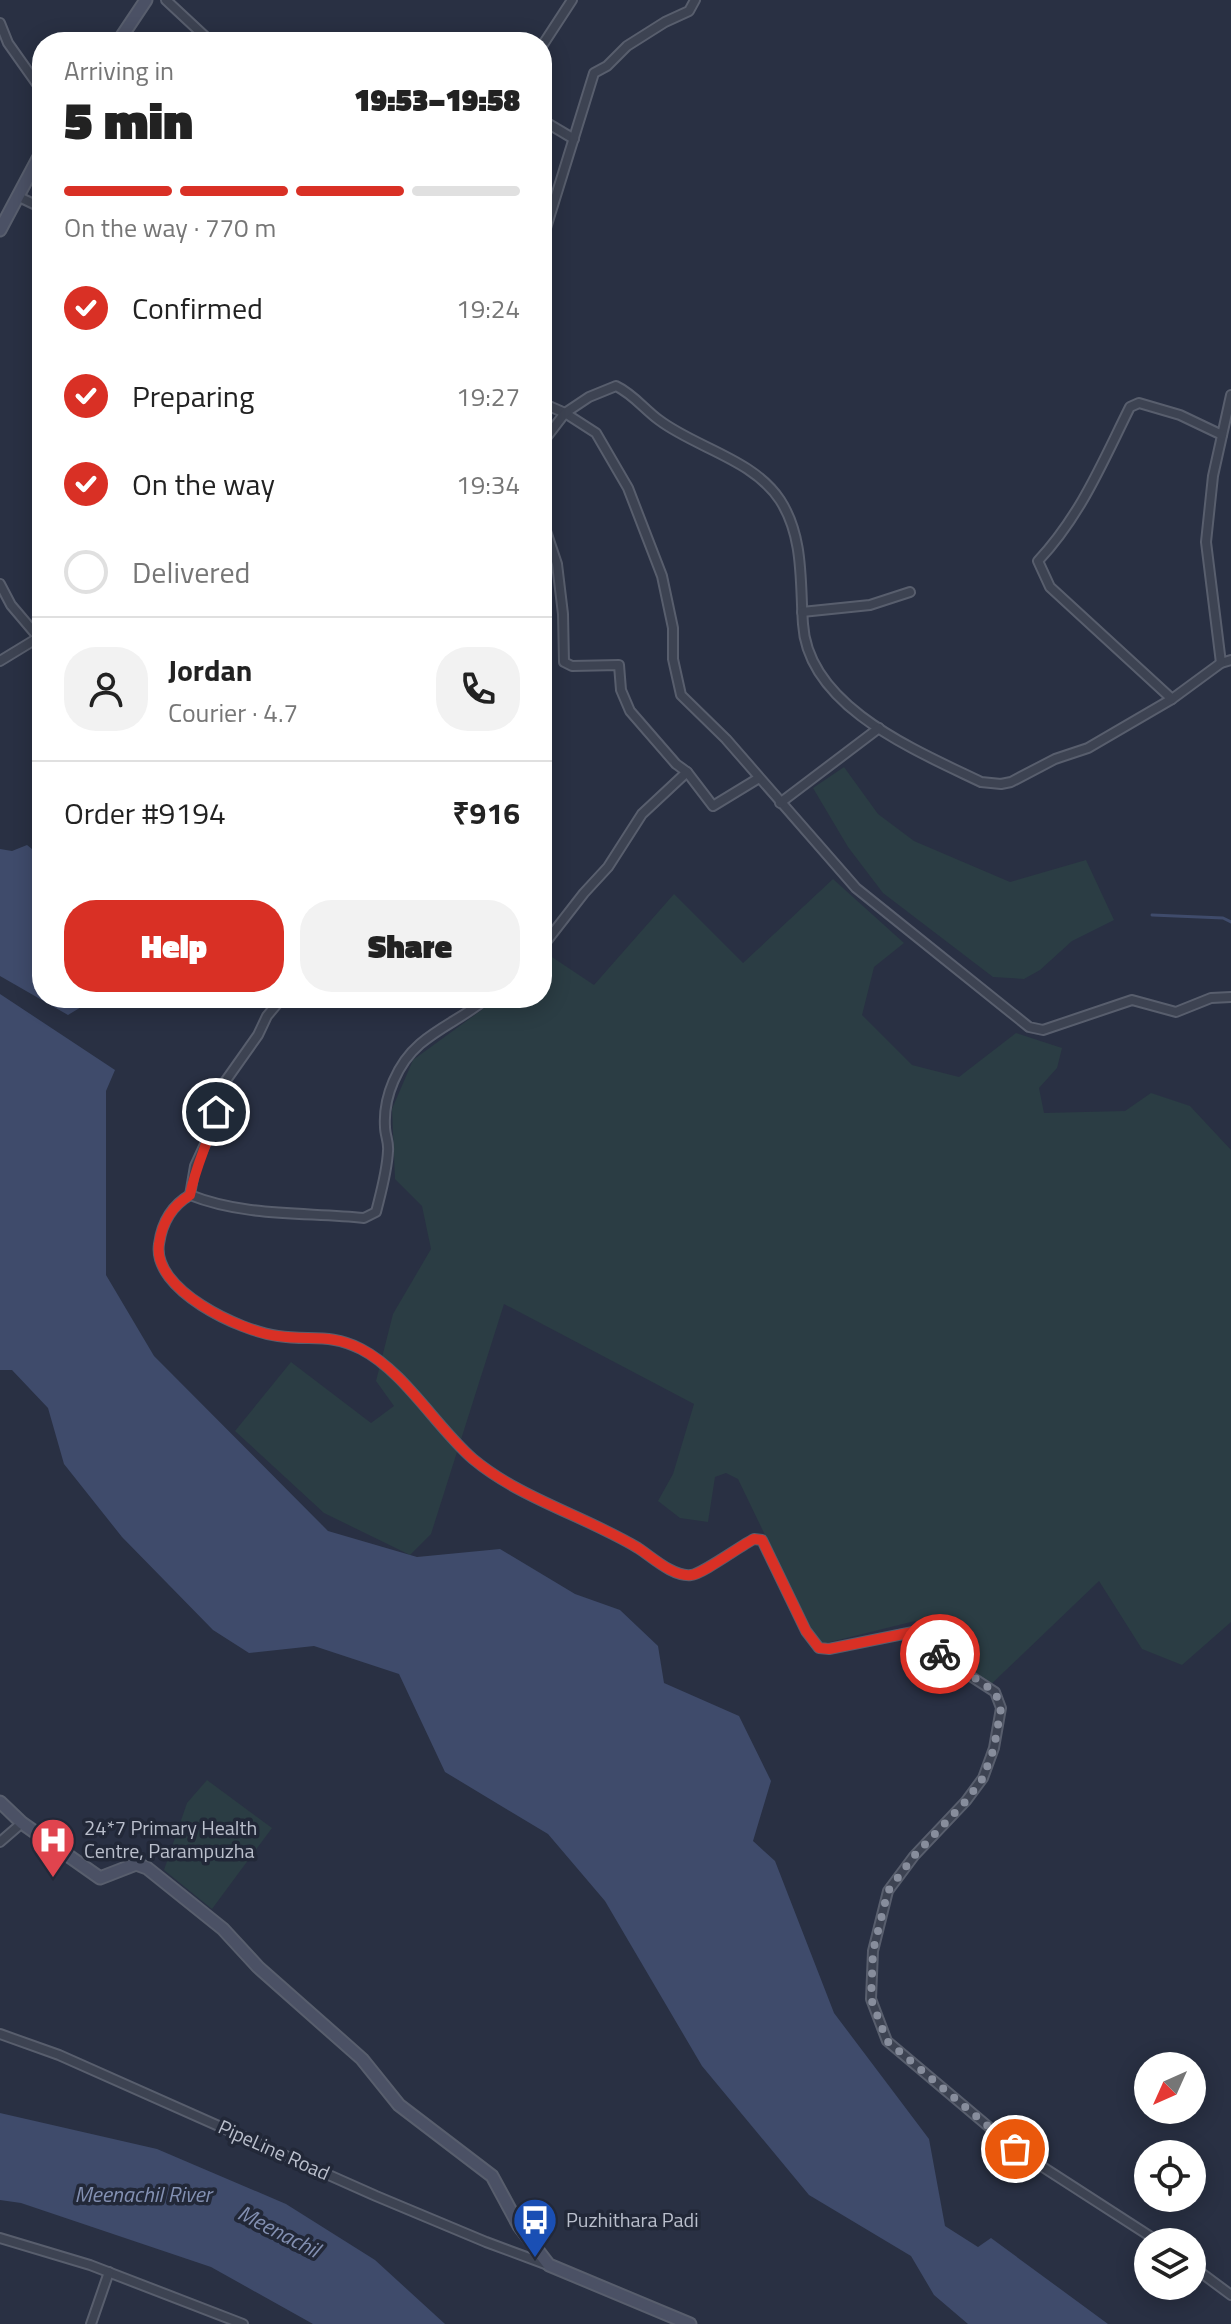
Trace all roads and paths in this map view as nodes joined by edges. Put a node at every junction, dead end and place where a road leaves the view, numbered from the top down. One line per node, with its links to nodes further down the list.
1 (146, 0): 6 (main road)
2 (166, 0): 7 (street)
3 (572, 0): 8 (street)
4 (695, 0): 11 (street)
5 (0, 23): 9 (street)
6 (125, 32)
7 (200, 32)
8 (551, 32)
9 (32, 77)
10 (552, 126): 11 (street)
11 (574, 139): 15 (street)
12 (32, 169): 13 (main road)
13 (17, 196): 14 (street); 16 (main road)
14 (32, 203)
15 (552, 209)
16 (0, 230)
17 (1231, 395): 21 (street)
18 (552, 407): 19 (street)
19 (565, 413): 20 (street); 25 (street); 34 (street)
20 (552, 430)
21 (1222, 435): 30 (street); 31 (street)
22 (552, 549): 33 (street)
23 (0, 584): 26 (street)
24 (910, 592): 25 (street)
25 (802, 612): 32 (street)
26 (32, 627)
27 (32, 641): 29 (street)
28 (1231, 660): 30 (street)
29 (0, 661)
30 (1221, 663): 31 (street)
31 (1172, 699): 32 (street)
32 (879, 728): 35 (street)
33 (687, 772): 34 (street); 36 (street)
34 (759, 778): 35 (street)
35 (780, 803): 38 (street)
36 (554, 932): 37 (street)
37 (552, 934)
38 (1231, 997)
39 (274, 1008): 41 (street)
40 (472, 1008): 41 (street)
41 (190, 1195): 46 (street)
42 (0, 1802): 43 (main road)
43 (22, 1823): 44 (street); 48 (main road)
44 (0, 1842)
45 (0, 2034): 48 (street, PipeLine Road)
46 (1137, 2228)
47 (0, 2238): 49 (street)
48 (549, 2265): 54 (main road)
49 (109, 2272): 52 (street); 53 (street)
50 (1206, 2276): 51 (street)
51 (1231, 2295)
52 (91, 2324)
53 (243, 2324)
54 (690, 2324)

